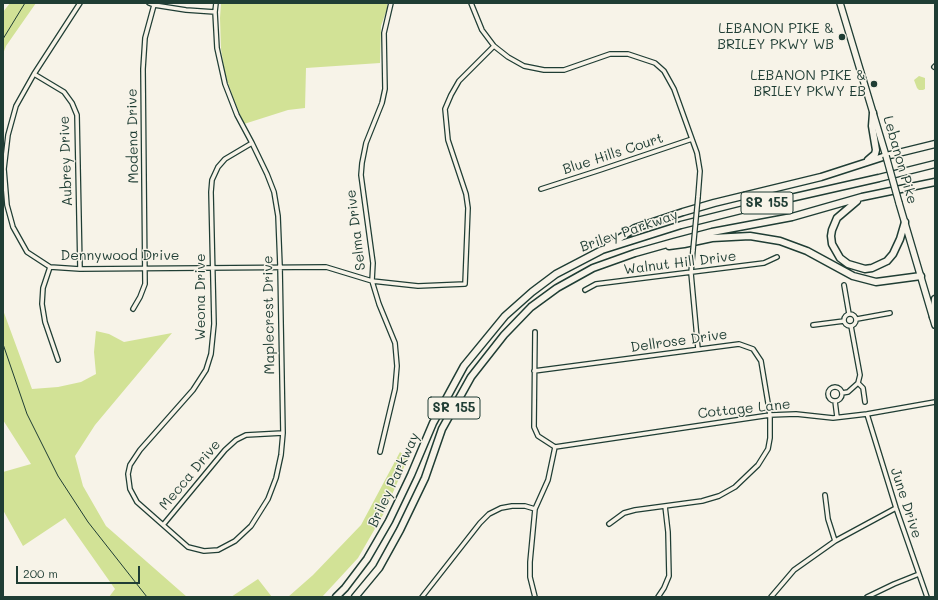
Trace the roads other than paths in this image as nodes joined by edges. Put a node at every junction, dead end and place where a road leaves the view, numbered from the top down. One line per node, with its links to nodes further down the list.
1 (80, 3): 10 (street, Dennywood Drive)
2 (149, 3): 7 (street)
3 (216, 3): 8 (street, Maplecrest Drive)
4 (391, 3): 32 (street, Selma Drive)
5 (471, 3): 9 (street)
6 (840, 3): 11 (main road, Lebanon Pike)
7 (154, 5): 8 (street); 28 (street, Modena Drive)
8 (215, 12): 13 (street, Maplecrest Drive)
9 (494, 46): 12 (street); 32 (street, Dennywood Drive)
10 (34, 74): 26 (street, Dennywood Drive); 29 (street, Aubrey Drive)
11 (873, 113): 15 (main road, Lebanon Pike); 16 (highway)
12 (692, 139): 19 (street, Blue Hills Court); 30 (street, bridge)
13 (252, 143): 25 (street, Maplecrest Drive); 27 (street, Weona Drive)
14 (935, 144): 15 (highway)
15 (886, 156): 16 (highway); 21 (main road, Lebanon Pike, bridge)
16 (866, 162): 23 (highway)
17 (935, 164): 23 (highway, Briley Parkway / SR 155)
18 (935, 182): 20 (highway, Briley Parkway / SR 155)
19 (541, 189)
20 (862, 197): 21 (highway); 22 (highway, Briley Parkway / SR 155)
21 (905, 222): 31 (main road, Lebanon Pike)
22 (654, 247): 31 (highway); 69 (highway, Briley Parkway / SR 155)
23 (602, 250): 68 (highway, Briley Parkway / SR 155)
24 (777, 257): 30 (street, Walnut Hill Drive)
25 (280, 266): 27 (street, Dennywood Drive); 32 (street, Dennywood Drive); 57 (street, Maplecrest Drive)
26 (50, 267): 29 (street, Dennywood Drive); 47 (street)
27 (212, 267): 28 (street, Dennywood Drive); 65 (street, Weona Drive)
28 (145, 268): 29 (street, Dennywood Drive); 36 (street, Modena Drive)
29 (80, 269)
30 (691, 273): 34 (street, Walnut Hill Drive); 46 (street)
31 (921, 276): 39 (main road, Lebanon Pike)
32 (372, 280): 59 (street, Selma Drive)
33 (844, 285): 38 (street)
34 (585, 290)
35 (935, 299): 39 (highway)
36 (133, 309)
37 (890, 313): 40 (street)
38 (849, 314): 40 (street); 41 (street)
39 (933, 317): 43 (main road, Lebanon Pike)
40 (857, 319): 44 (street)
41 (844, 321): 42 (street); 44 (street)
42 (813, 325)
43 (935, 325)
44 (851, 326): 49 (street)
45 (535, 332): 48 (street)
46 (698, 350): 48 (street, Dellrose Drive); 55 (street, Dellrose Drive)
47 (58, 360)
48 (534, 371): 58 (street)
49 (858, 383): 50 (street); 52 (street)
50 (842, 393): 51 (street); 51 (street)
51 (835, 401): 56 (street)
52 (865, 402)
53 (935, 402): 54 (street, Cottage Lane)
54 (867, 414): 56 (street, Cottage Lane); 62 (street, June Drive)
55 (770, 415): 56 (street, Cottage Lane); 58 (street, Cottage Lane); 61 (street, Dellrose Drive)
56 (837, 417)
57 (283, 433): 65 (street, Mecca Drive); 65 (street, Maplecrest Drive)
58 (555, 446): 63 (street)
59 (380, 452)
60 (825, 495): 66 (street)
61 (665, 506): 64 (street, Dellrose Drive); 72 (street)
62 (896, 508): 66 (street); 67 (street, June Drive)
63 (535, 509): 70 (street); 71 (street)
64 (609, 524)
65 (163, 525)
66 (834, 541): 73 (street)
67 (919, 574): 74 (street); 75 (street, June Drive)
68 (336, 597)
69 (355, 597)
70 (422, 597)
71 (535, 597)
72 (658, 597)
73 (771, 597)
74 (867, 597)
75 (927, 597)

